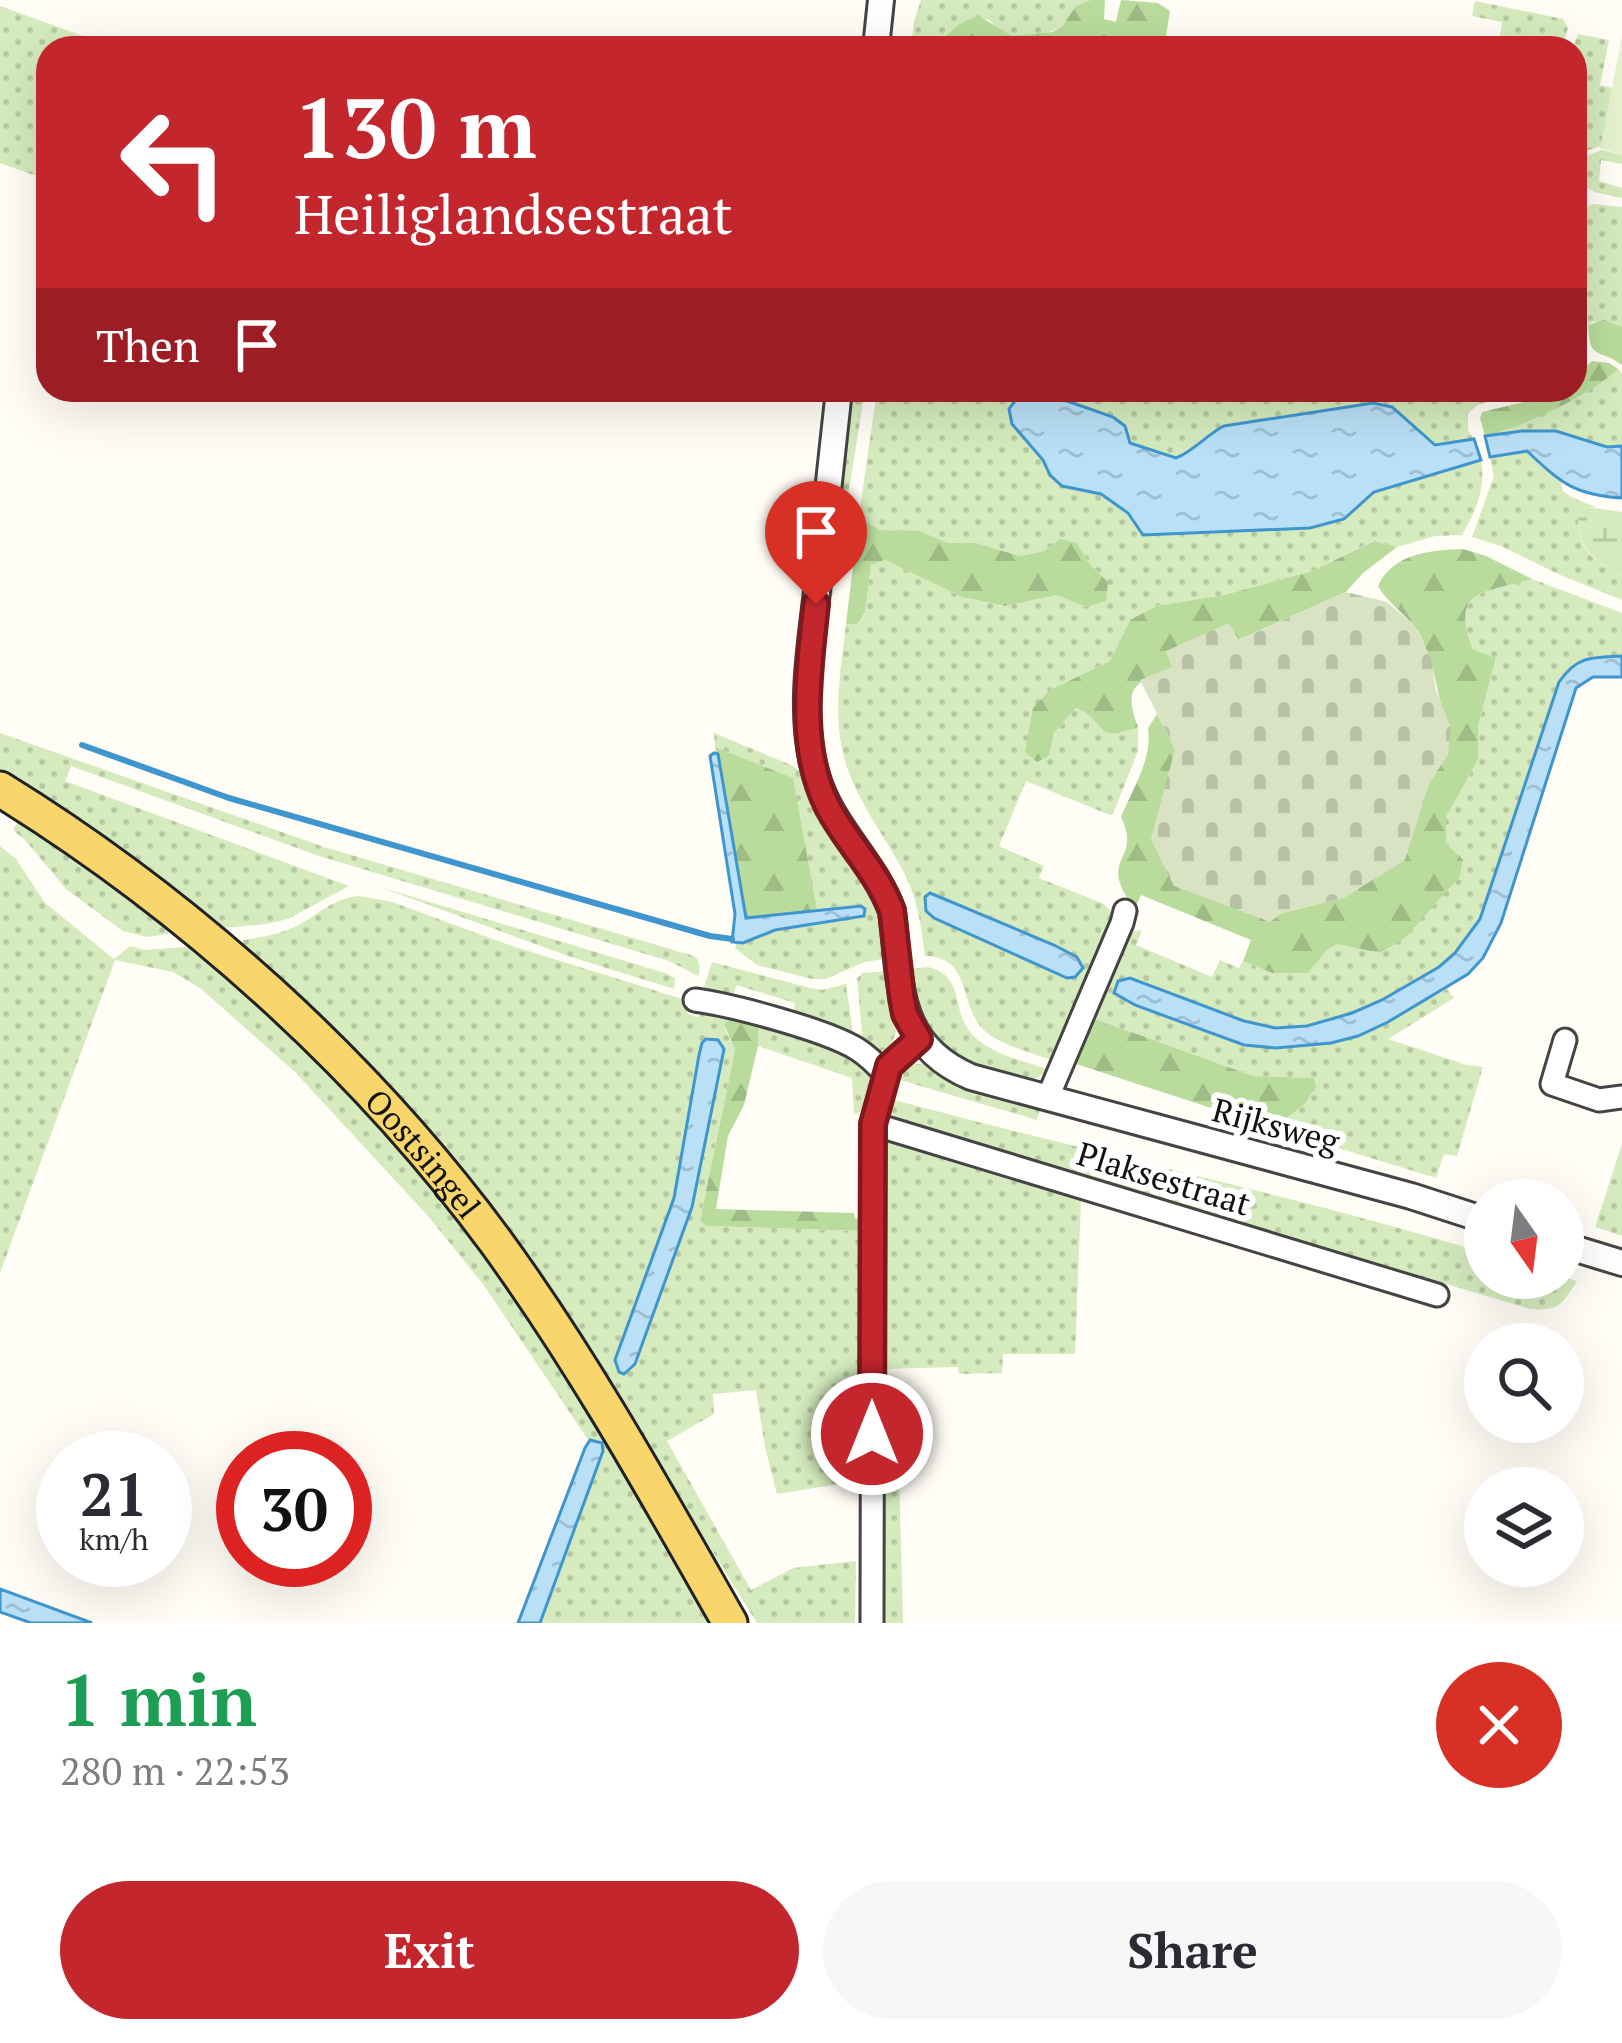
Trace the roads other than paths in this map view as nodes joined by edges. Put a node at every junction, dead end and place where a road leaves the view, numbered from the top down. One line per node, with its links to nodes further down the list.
1 (881, 0): 2 (street)
2 (877, 36)
3 (838, 402): 7 (street)
4 (0, 789): 17 (main road, Oostsingel)
5 (1124, 911): 10 (street)
6 (695, 1000): 9 (street)
7 (919, 1039): 9 (street); 10 (street, Rijksweg)
8 (1565, 1040): 11 (street)
9 (885, 1074): 12 (street)
10 (1048, 1097): 13 (street, Rijksweg)
11 (1622, 1097)
12 (873, 1124): 16 (street, Plaksestraat); 18 (street)
13 (1464, 1213)
14 (1584, 1251): 15 (street)
15 (1622, 1263)
16 (1437, 1295)
17 (730, 1623)
18 (872, 1623)

